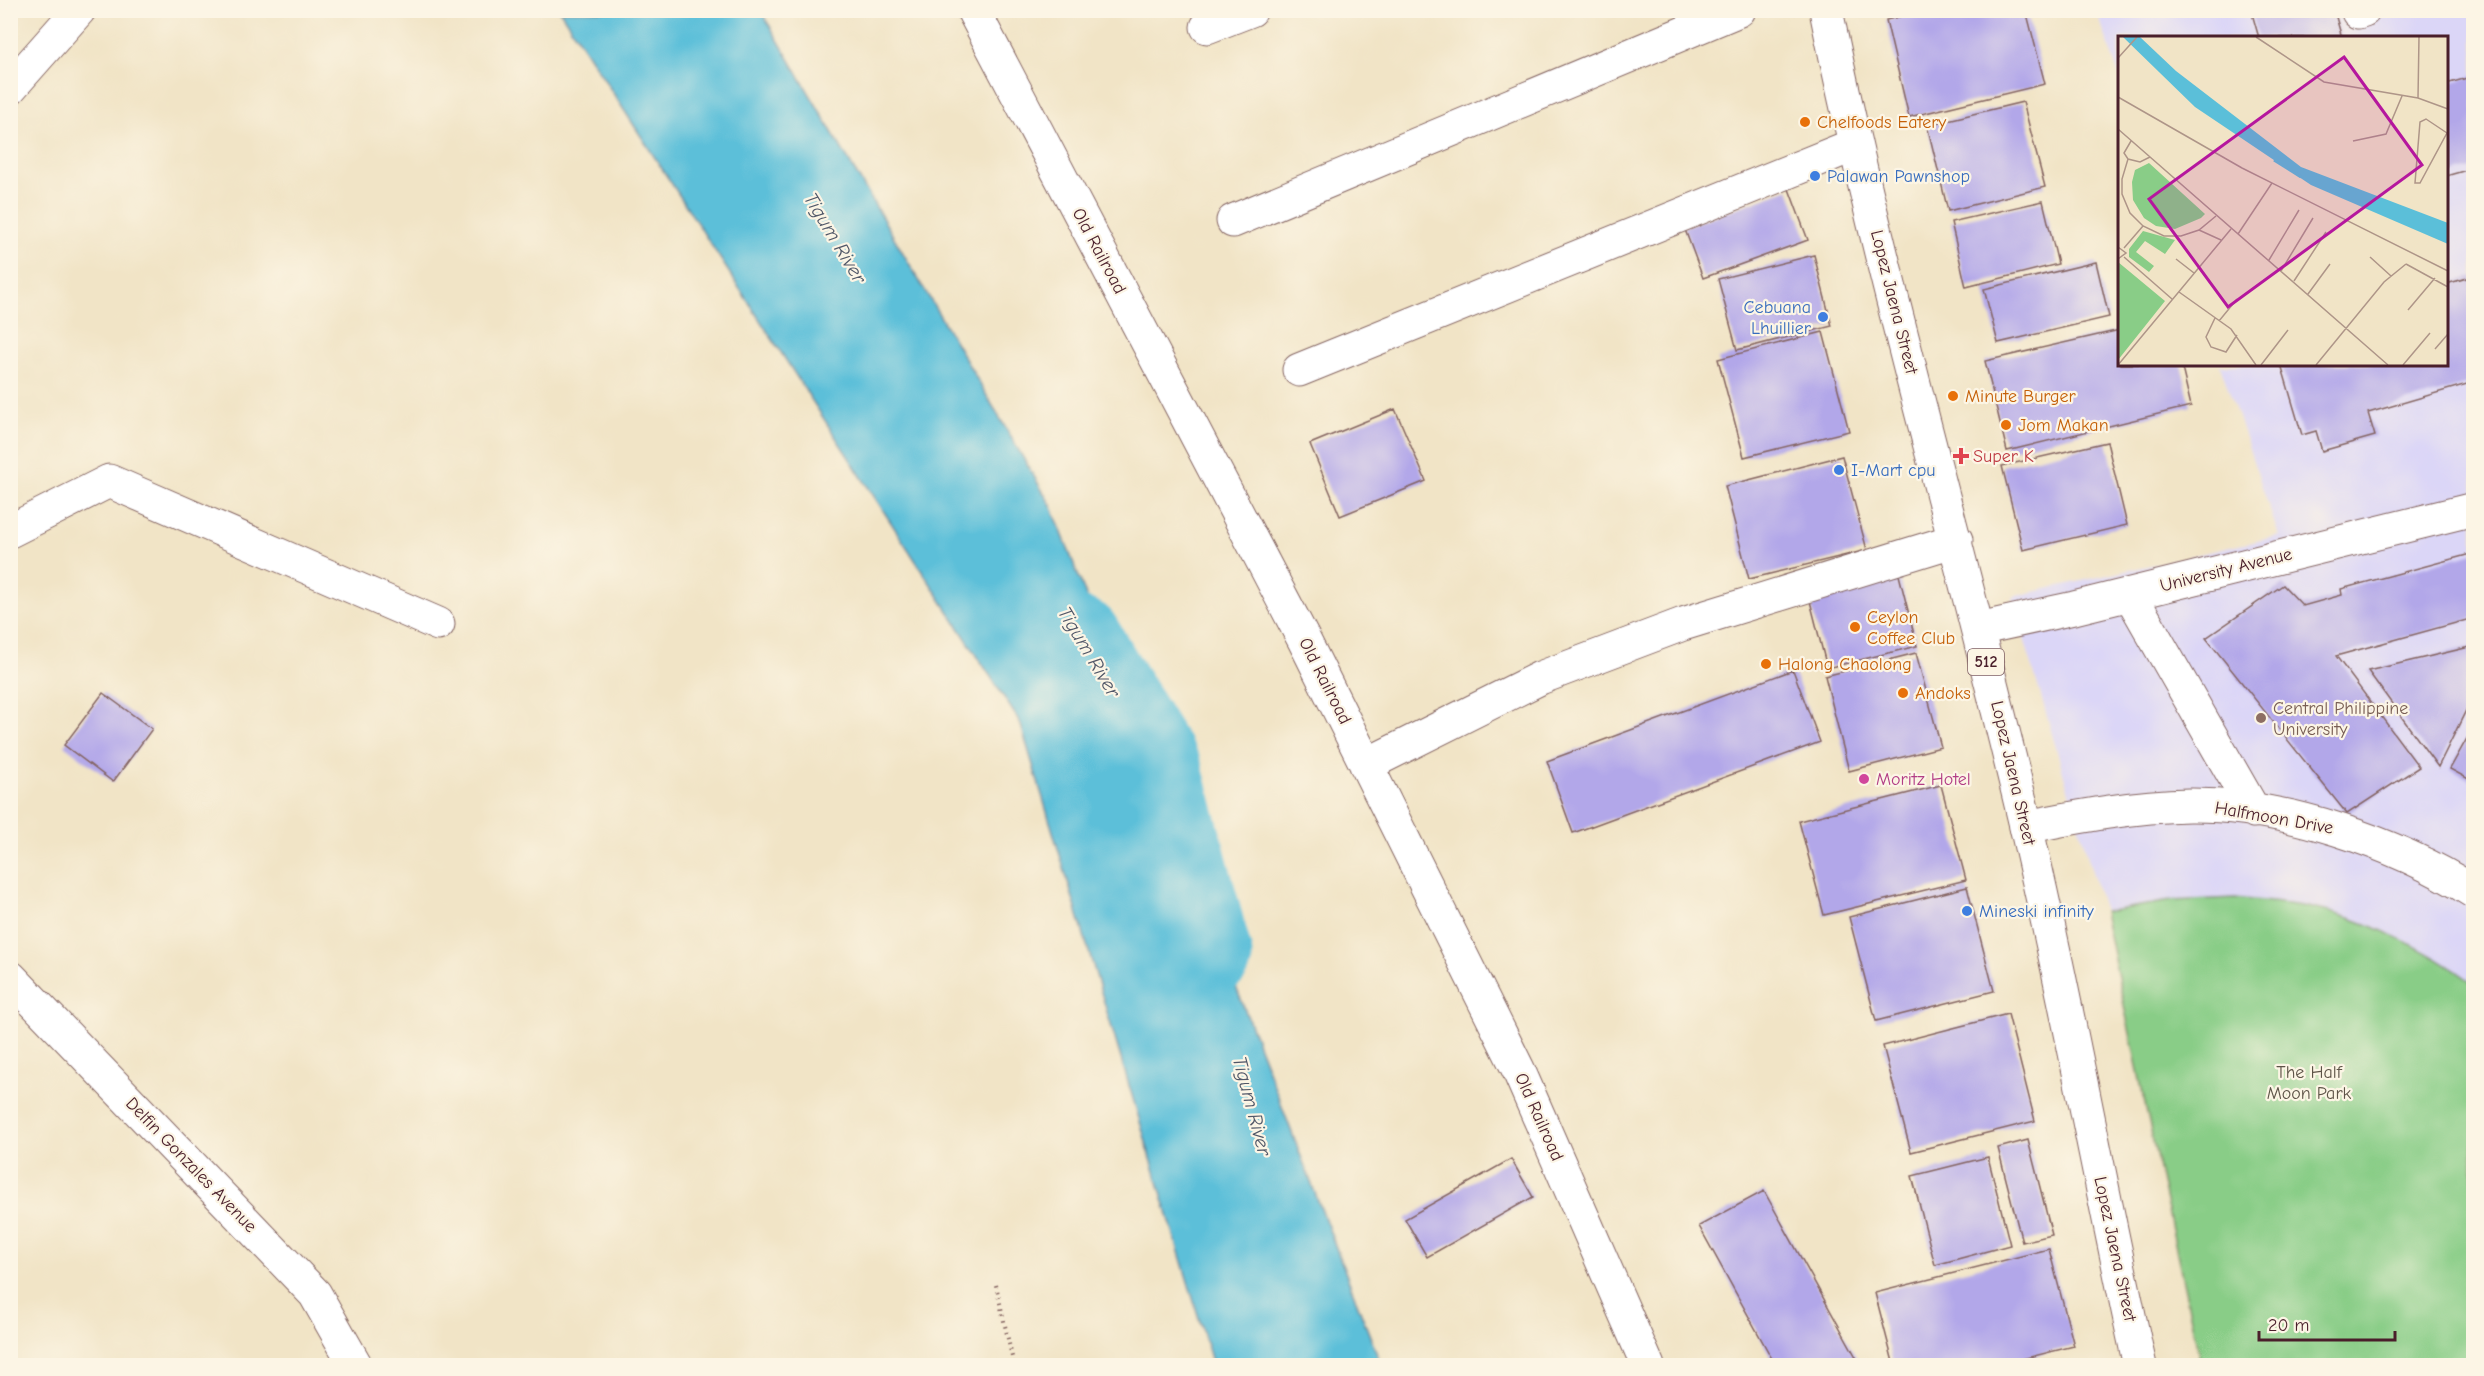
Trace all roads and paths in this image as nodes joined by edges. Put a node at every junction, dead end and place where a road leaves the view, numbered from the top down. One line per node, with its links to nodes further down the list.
1 (79, 10): 7 (street)
2 (973, 10): 17 (street, Old Railroad)
3 (1251, 10): 6 (street)
4 (1739, 10): 9 (street)
5 (1826, 10): 8 (street, Lopez Jaena Street / 512)
6 (1207, 27)
7 (10, 88)
8 (1854, 145): 10 (street); 13 (street, Lopez Jaena Street / 512)
9 (1233, 221)
10 (1299, 370)
11 (2474, 509): 14 (street, University Avenue)
12 (10, 531): 15 (street)
13 (1956, 540): 16 (street, Lopez Jaena Street / 512); 17 (street)
14 (2130, 594): 16 (street, University Avenue); 18 (street)
15 (438, 624)
16 (1978, 628): 19 (street, Lopez Jaena Street / 512)
17 (1366, 765): 25 (street, Old Railroad)
18 (2254, 811): 19 (street, Halfmoon Drive); 20 (street, Halfmoon Drive)
19 (2026, 827): 26 (street, Lopez Jaena Street / 512)
20 (2474, 892)
21 (10, 977): 23 (street, Delfin Gonzales Avenue)
22 (996, 1285): 24 (path)
23 (356, 1365)
24 (1014, 1365)
25 (1648, 1365)
26 (2140, 1365)

